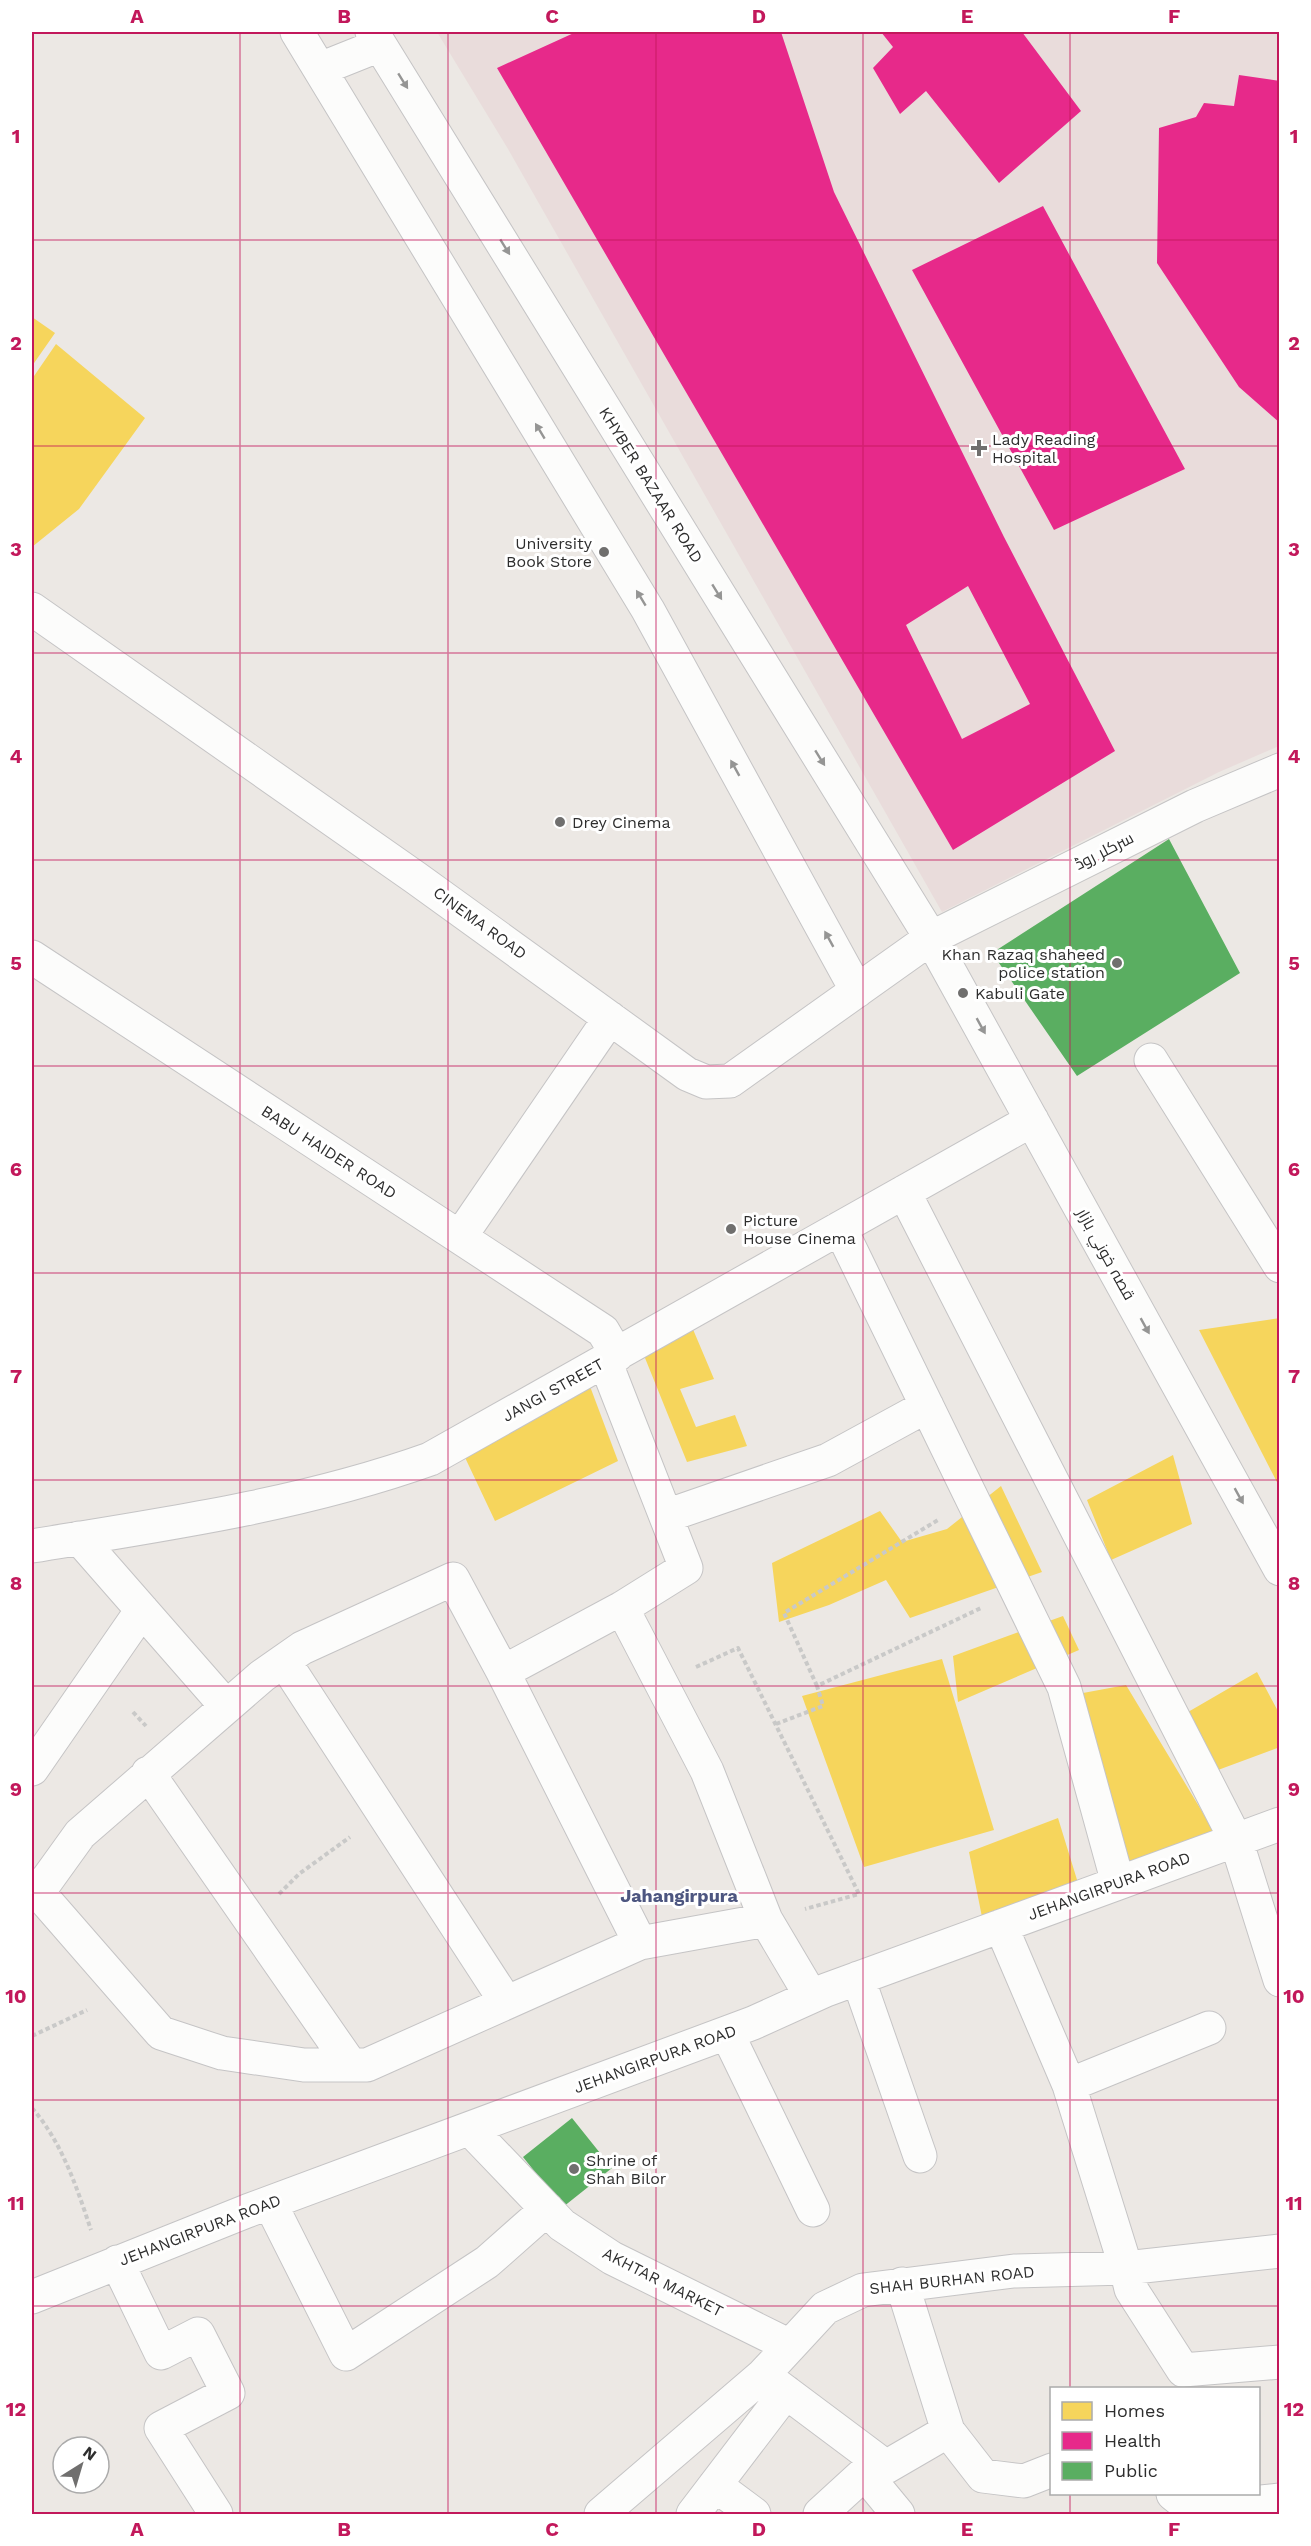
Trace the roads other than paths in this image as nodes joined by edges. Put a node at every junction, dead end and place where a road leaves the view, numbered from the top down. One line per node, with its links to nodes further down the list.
1 (297, 32): 3 (street)
2 (376, 38): 3 (street); 6 (street, KHYBER BAZAAR ROAD, one-way to 6)
3 (320, 69): 8 (street, one-way to 3)
4 (32, 609): 9 (street, CINEMA ROAD)
5 (1280, 770): 6 (street, سرکلر روڈ)
6 (931, 939): 8 (street, CINEMA ROAD); 11 (street, قصہ خوني بازار, one-way to 11)
7 (32, 957): 14 (street, BABU HAIDER ROAD)
8 (857, 991): 9 (street, CINEMA ROAD)
9 (610, 1018): 14 (street)
10 (1151, 1060): 15 (street)
11 (1032, 1120): 12 (street, JANGI STREET); 21 (street, قصہ خوني بازار, one-way to 21)
12 (904, 1192): 13 (street, JANGI STREET); 30 (street)
13 (840, 1228): 16 (street, JANGI STREET); 17 (street)
14 (460, 1237): 16 (street, BABU HAIDER ROAD)
15 (1280, 1266)
16 (611, 1358): 18 (street, BABU HAIDER ROAD); 19 (street, JANGI STREET)
17 (927, 1406): 18 (street); 31 (street)
18 (666, 1516): 22 (street, BABU HAIDER ROAD)
19 (79, 1538): 20 (street, JANGI STREET); 23 (street)
20 (32, 1546)
21 (1280, 1569)
22 (622, 1608): 25 (street); 33 (street)
23 (142, 1610): 26 (street); 27 (street)
24 (284, 1661): 25 (street); 26 (street); 39 (street)
25 (503, 1672): 35 (street)
26 (226, 1706): 28 (street)
27 (32, 1768)
28 (148, 1773): 32 (street); 42 (street)
29 (1280, 1824): 30 (street, JEHANGIRPURA ROAD)
30 (1236, 1840): 31 (street, JEHANGIRPURA ROAD); 37 (street)
31 (1118, 1883): 34 (street, JEHANGIRPURA ROAD)
32 (35, 1888): 42 (street)
33 (766, 1920): 35 (street); 38 (street)
34 (1001, 1926): 36 (street, JEHANGIRPURA ROAD); 43 (street)
35 (640, 1943): 39 (street)
36 (858, 1978): 38 (street, JEHANGIRPURA ROAD); 45 (street)
37 (1280, 1980)
38 (811, 1996): 41 (street, JEHANGIRPURA ROAD)
39 (506, 2002): 42 (street)
40 (1209, 2028): 43 (street)
41 (727, 2032): 44 (street, JEHANGIRPURA ROAD); 48 (street)
42 (350, 2064)
43 (1069, 2085): 51 (street)
44 (470, 2128): 46 (street, JEHANGIRPURA ROAD); 47 (street, AKHTAR MARKET)
45 (920, 2156)
46 (270, 2203): 47 (street); 50 (street, JEHANGIRPURA ROAD)
47 (547, 2209): 54 (street, AKHTAR MARKET)
48 (813, 2210)
49 (1280, 2251): 51 (street, SHAH BURHAN ROAD)
50 (110, 2265): 53 (street, JEHANGIRPURA ROAD); 63 (street)
51 (1126, 2268): 52 (street, SHAH BURHAN ROAD); 55 (street)
52 (902, 2284): 54 (street, SHAH BURHAN ROAD); 57 (street)
53 (32, 2297)
54 (790, 2346): 56 (street, SHAH BURHAN ROAD)
55 (1280, 2362)
56 (774, 2383): 58 (street); 60 (street); 64 (street, SHAH BURHAN ROAD)
57 (948, 2431): 58 (street); 59 (street)
58 (872, 2468): 67 (street); 68 (street)
59 (1050, 2471)
60 (715, 2484): 65 (street); 66 (street)
61 (1175, 2495): 62 (street)
62 (1280, 2500)
63 (216, 2514)
64 (601, 2514)
65 (693, 2514)
66 (754, 2514)
67 (820, 2514)
68 (898, 2514)

